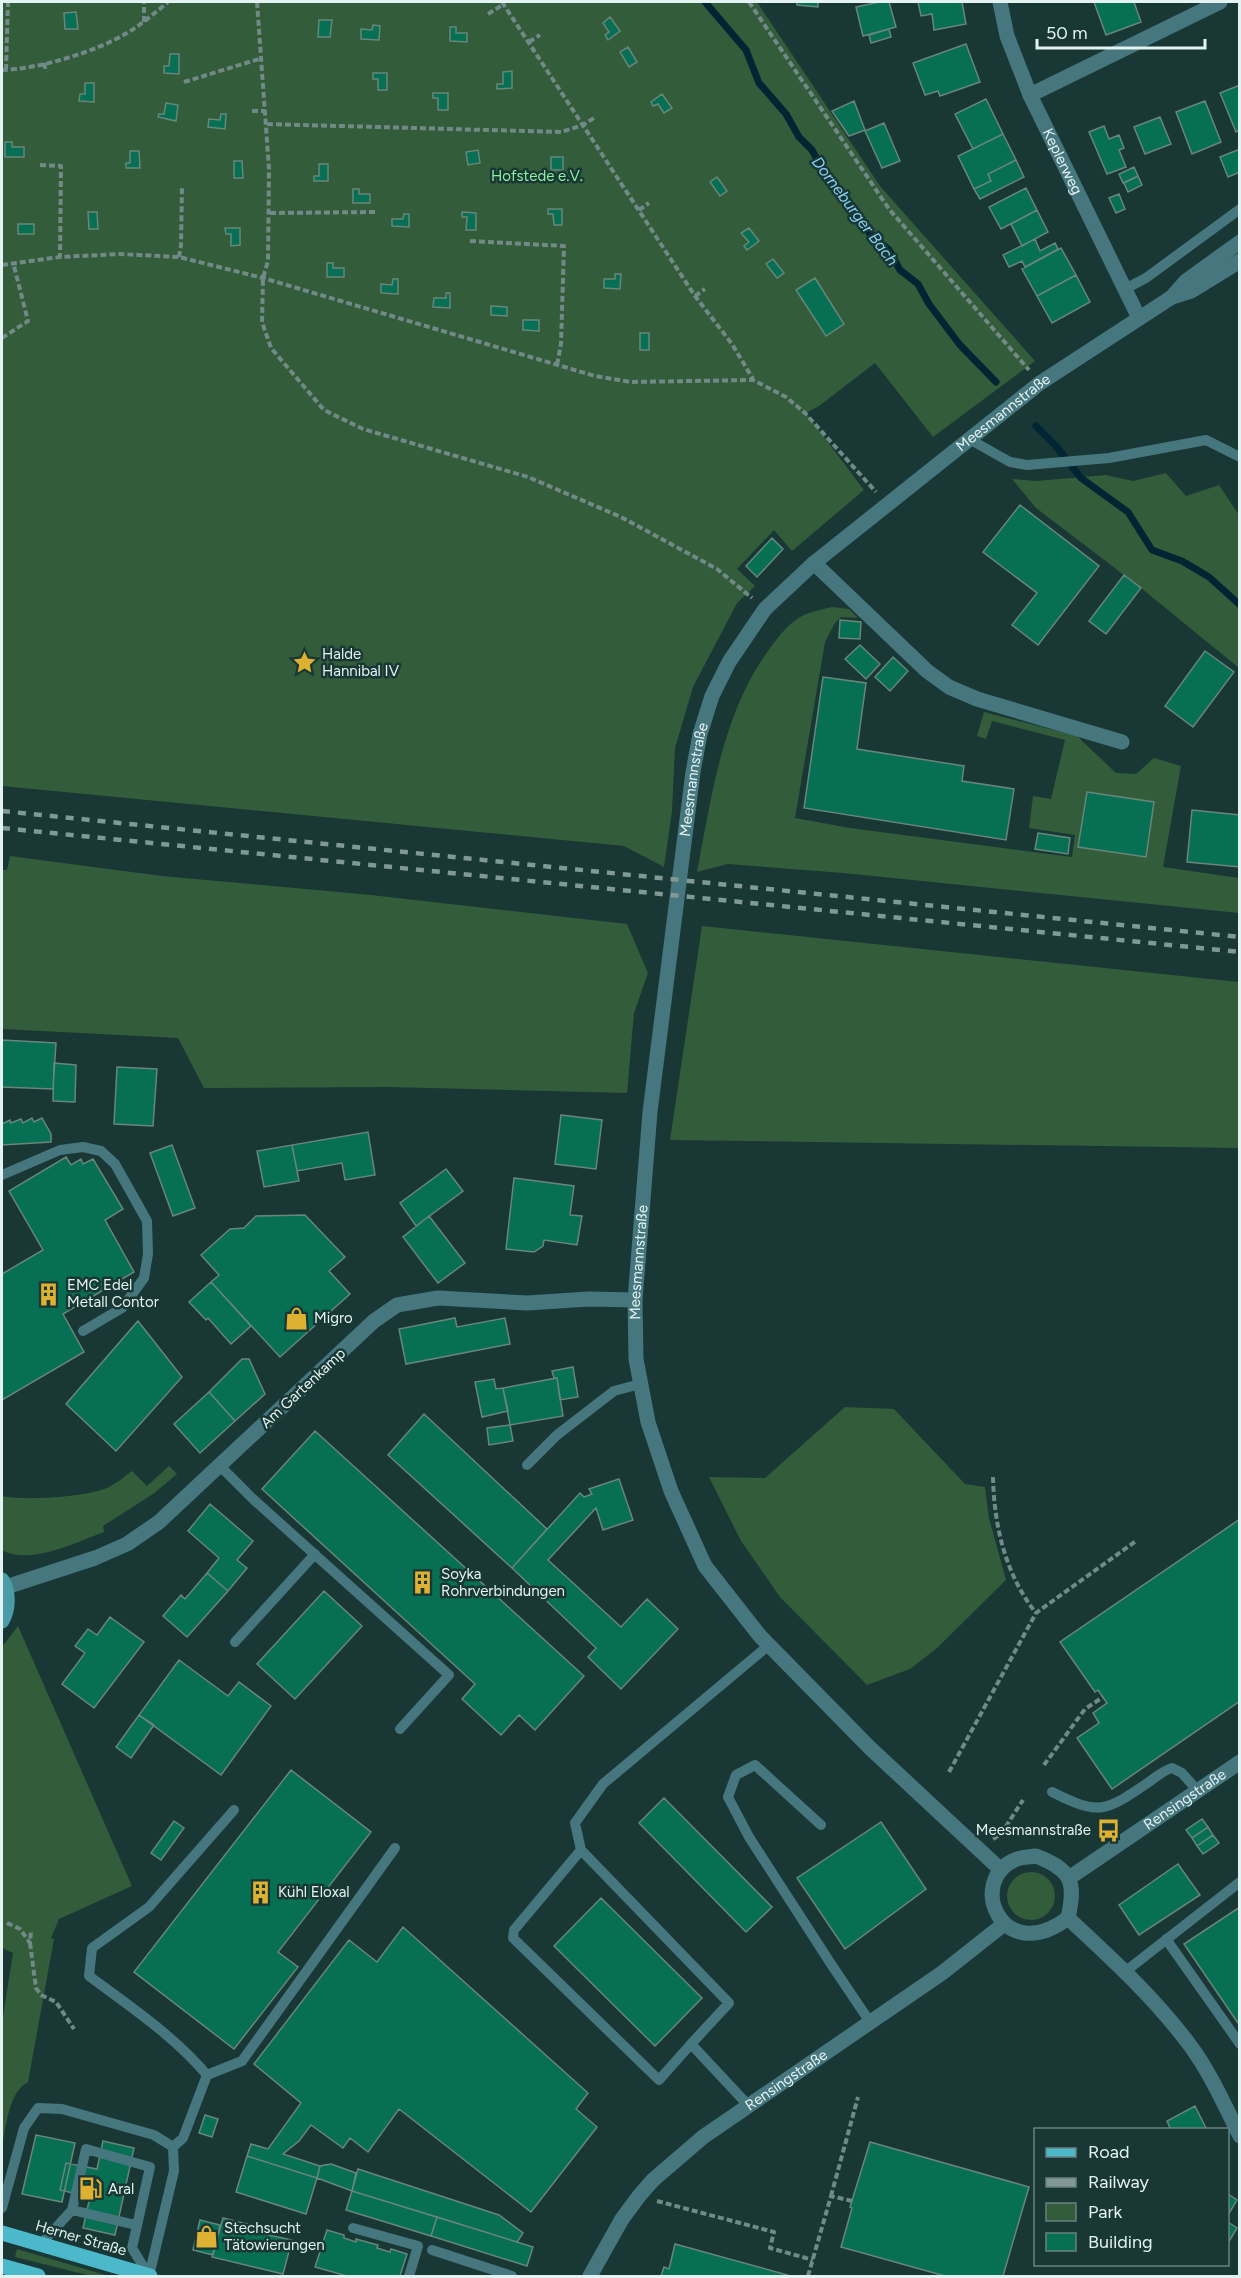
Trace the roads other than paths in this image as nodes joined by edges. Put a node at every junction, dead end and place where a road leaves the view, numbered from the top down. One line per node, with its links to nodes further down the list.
1 (1000, 2): 3 (street, Keplerweg)
2 (1220, 2): 3 (street)
3 (1030, 95): 7 (street, Keplerweg)
4 (1239, 209): 7 (lane)
5 (1239, 242): 8 (street, Meesmannstraße)
6 (1239, 261): 8 (street, Meesmannstraße)
7 (1123, 290): 9 (street, Keplerweg)
8 (1172, 297): 9 (street, Meesmannstraße)
9 (1139, 318): 10 (street, Meesmannstraße)
10 (969, 439): 11 (lane); 12 (street, Meesmannstraße)
11 (1239, 457)
12 (814, 563): 13 (street); 15 (street, Meesmannstraße)
13 (1122, 742)
14 (2, 1175): 16 (lane)
15 (635, 1300): 17 (street, Meesmannstraße); 19 (street, Am Gartenkamp)
16 (84, 1331)
17 (640, 1384): 18 (lane); 24 (street, Meesmannstraße)
18 (527, 1465)
19 (220, 1466): 20 (lane); 21 (street, Am Gartenkamp)
20 (315, 1554): 23 (lane); 25 (lane)
21 (4, 1583): 22 (street, Am Gartenkamp)
22 (2, 1621)
23 (235, 1642)
24 (769, 1645): 32 (lane); 33 (street, Meesmannstraße)
25 (400, 1730)
26 (1239, 1762): 27 (street, Rensingstraße)
27 (1197, 1790): 28 (lane); 34 (street, Rensingstraße)
28 (1052, 1792)
29 (234, 1810): 43 (lane)
30 (821, 1825): 40 (lane)
31 (395, 1848): 43 (lane)
32 (581, 1850): 41 (lane); 41 (lane)
33 (1001, 1870): 34 (street); 37 (street)
34 (1069, 1878): 36 (street)
35 (1239, 1882): 38 (lane)
36 (1068, 1918): 37 (street); 39 (street)
37 (1004, 1924): 40 (street, Rensingstraße)
38 (1166, 1940): 39 (lane); 42 (lane)
39 (1126, 1971): 45 (street)
40 (870, 2022): 44 (street, Rensingstraße)
41 (691, 2044): 44 (lane)
42 (1239, 2044)
43 (207, 2075): 47 (lane)
44 (748, 2105): 56 (street, Rensingstraße)
45 (1235, 2117): 46 (street)
46 (1239, 2136)
47 (173, 2147): 48 (lane); 57 (lane)
48 (2, 2208)
49 (72, 2210): 50 (lane); 50 (lane); 53 (lane)
50 (136, 2225): 57 (lane)
51 (353, 2228): 59 (lane)
52 (2, 2233): 53 (main road, Herner Straße)
53 (40, 2245): 57 (main road, Herner Straße)
54 (432, 2250): 60 (lane)
55 (2, 2266): 58 (main road)
56 (595, 2273)
57 (149, 2276)
58 (38, 2277)
59 (409, 2277)
60 (512, 2277)

